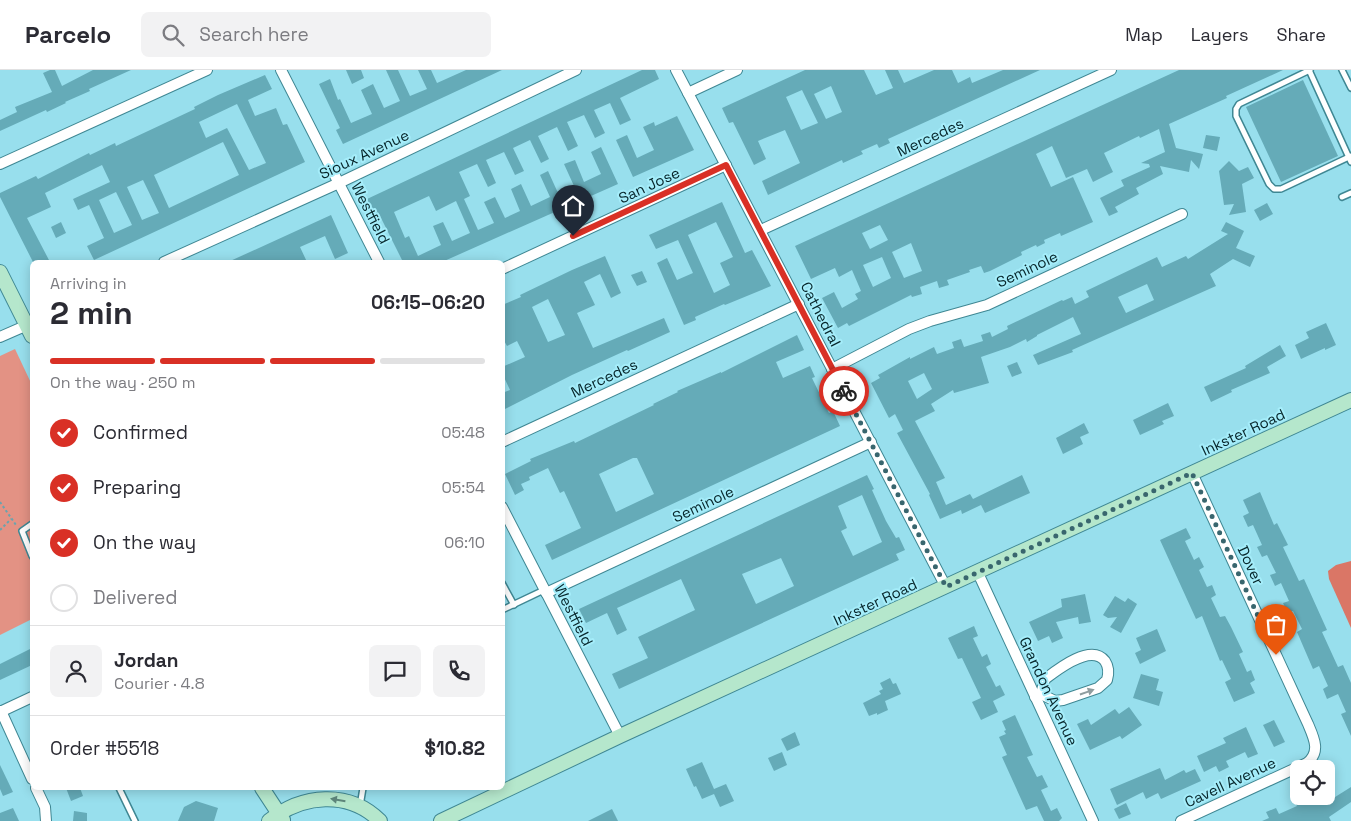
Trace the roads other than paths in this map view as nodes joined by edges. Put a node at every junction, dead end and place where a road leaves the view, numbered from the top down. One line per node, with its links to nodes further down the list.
1 (207, 70): 12 (street)
2 (281, 70): 14 (street, Westfield)
3 (576, 70): 14 (street, Sioux Avenue)
4 (676, 70): 10 (street, Cathedral)
5 (738, 70): 10 (street)
6 (1111, 70): 18 (street, Mercedes)
7 (1310, 70): 11 (lane); 11 (lane)
8 (1342, 70): 9 (lane)
9 (1351, 88)
10 (688, 93): 13 (street, Cathedral)
11 (1350, 158)
12 (0, 164)
13 (726, 165): 18 (street, Cathedral); 21 (street, San Jose)
14 (339, 183): 19 (street, Sioux Avenue); 20 (street, Westfield)
15 (1351, 193): 16 (lane)
16 (1342, 197)
17 (1182, 214): 27 (street, Seminole)
18 (760, 230): 23 (street, Cathedral)
19 (168, 260)
20 (378, 260)
21 (505, 268)
22 (0, 272): 24 (main road)
23 (799, 304): 27 (street, Cathedral); 29 (street, Mercedes)
24 (30, 326)
25 (30, 328): 26 (street)
26 (0, 337)
27 (832, 369): 30 (street, Cathedral)
28 (1351, 400): 31 (main road, Inkster Road)
29 (505, 441)
30 (871, 442): 36 (street, Cathedral); 38 (street, Seminole)
31 (1192, 473): 35 (main road, Inkster Road); 44 (street, Dover)
32 (505, 513): 38 (street, Westfield)
33 (30, 525): 34 (lane)
34 (30, 551)
35 (978, 573): 36 (main road, Inkster Road); 41 (street, Grandon Avenue)
36 (946, 587): 45 (main road, Inkster Road)
37 (505, 588): 39 (lane)
38 (545, 591): 39 (lane); 45 (street, Westfield)
39 (514, 605): 40 (lane)
40 (505, 609)
41 (1038, 695): 41 (street, one-way to 41); 57 (street, Grandon Avenue)
42 (30, 698): 43 (street)
43 (1, 712): 46 (street)
44 (1308, 724): 58 (street, Cavell Avenue)
45 (620, 736): 56 (main road, Inkster Road)
46 (30, 775)
47 (37, 790): 53 (street)
48 (121, 790): 54 (lane)
49 (263, 790): 52 (main road)
50 (363, 790): 51 (lane)
51 (360, 806): 52 (main road, one-way to 52); 55 (main road)
52 (277, 818)
53 (46, 821)
54 (135, 821)
55 (380, 821)
56 (441, 821)
57 (1093, 821)
58 (1181, 821)

